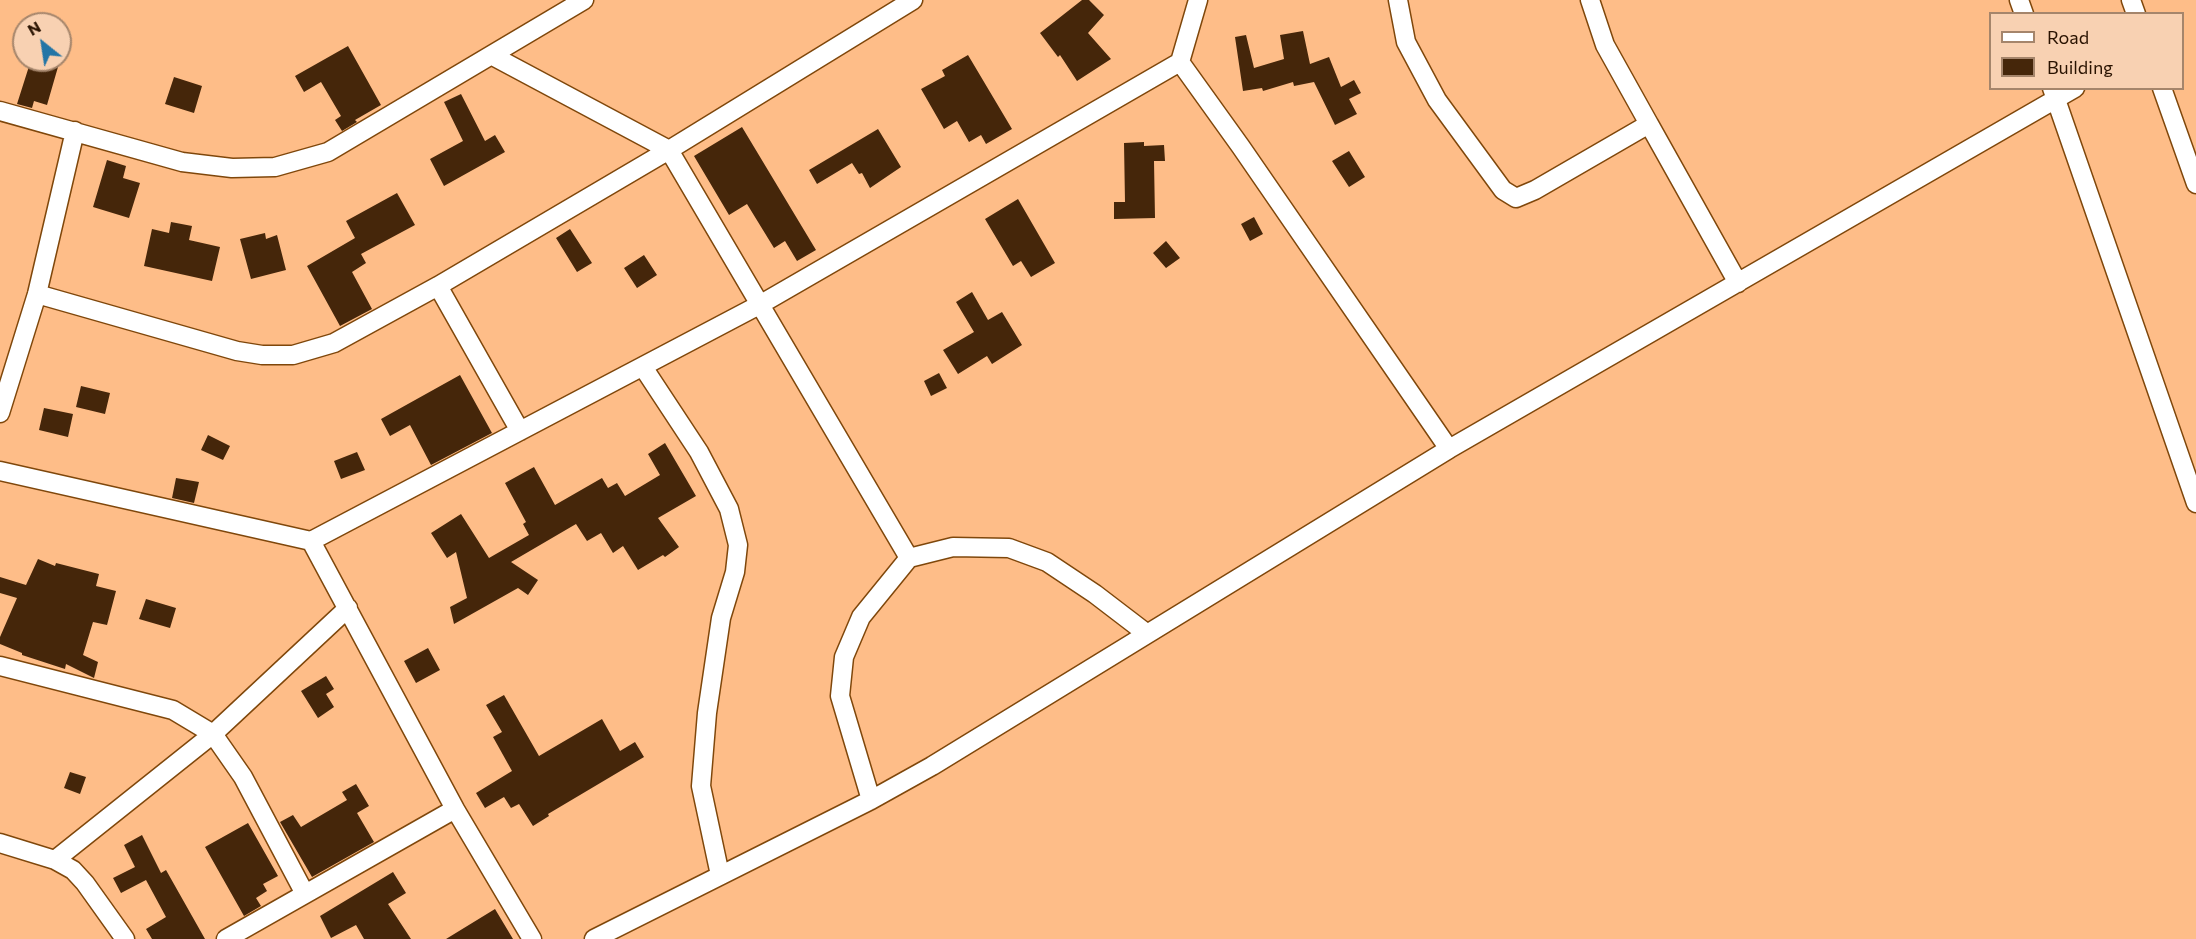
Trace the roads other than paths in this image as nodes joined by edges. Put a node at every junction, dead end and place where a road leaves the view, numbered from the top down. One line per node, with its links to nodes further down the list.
1 (584, 0): 6 (street)
2 (914, 0): 13 (street)
3 (1198, 0): 7 (street)
4 (1398, 0): 11 (street)
5 (1590, 0): 11 (street)
6 (492, 55): 12 (street); 13 (street)
7 (1180, 62): 18 (street); 22 (street)
8 (2163, 90): 14 (street)
9 (2054, 93): 15 (street); 24 (street)
10 (0, 111): 12 (street)
11 (1649, 124): 15 (street)
12 (75, 131): 17 (street)
13 (669, 150): 16 (street); 18 (street)
14 (2196, 184)
15 (1738, 283): 22 (street)
16 (438, 286): 17 (street); 21 (street)
17 (37, 294): 20 (street)
18 (761, 304): 19 (street); 26 (street)
19 (643, 367): 21 (street); 35 (street)
20 (0, 413)
21 (520, 431): 25 (street)
22 (1449, 449): 28 (street)
23 (0, 471): 25 (street)
24 (2196, 503)
25 (311, 541): 27 (street)
26 (909, 558): 28 (street); 31 (street)
27 (348, 608): 30 (street); 32 (street)
28 (1146, 633): 31 (street)
29 (0, 666): 30 (street)
30 (213, 734): 34 (street); 36 (street)
31 (871, 800): 35 (street)
32 (455, 809): 36 (street); 39 (street)
33 (0, 843): 34 (street)
34 (56, 860): 37 (street)
35 (720, 875): 40 (street)
36 (305, 894): 38 (street)
37 (125, 939)
38 (226, 939)
39 (531, 939)
40 (594, 939)

